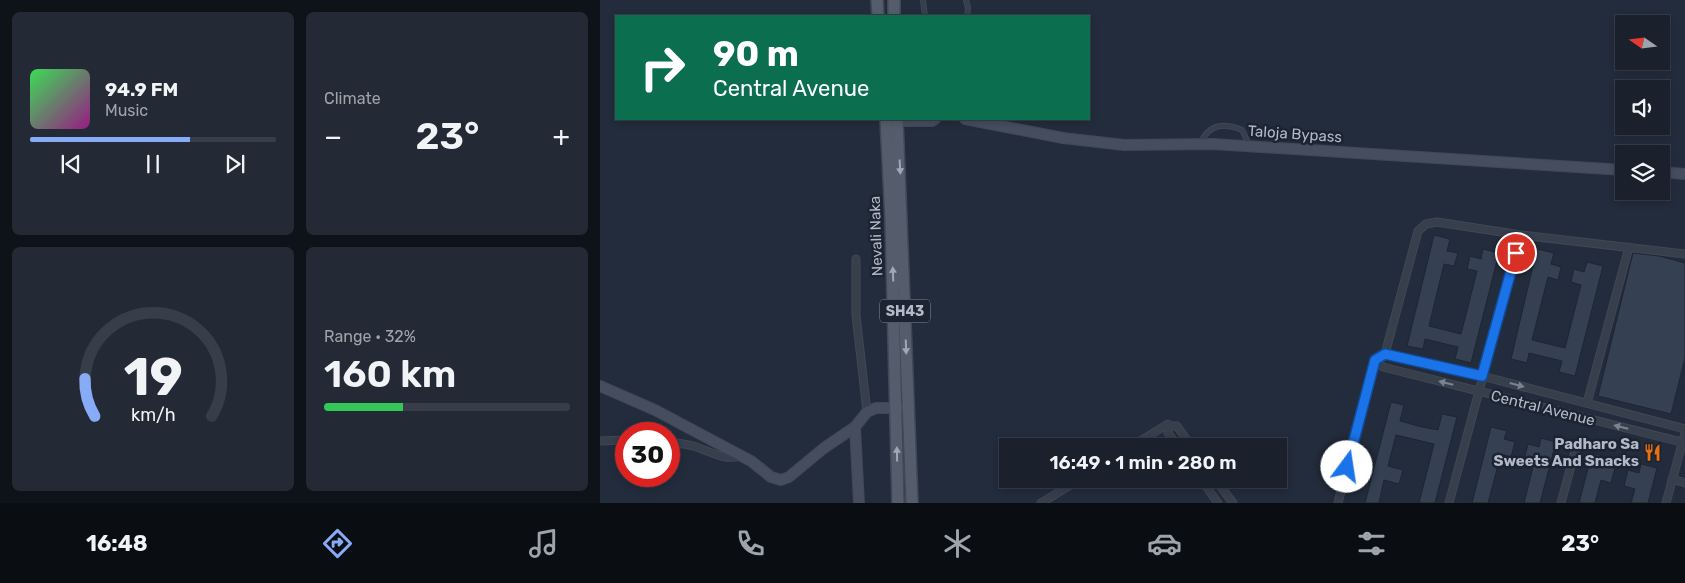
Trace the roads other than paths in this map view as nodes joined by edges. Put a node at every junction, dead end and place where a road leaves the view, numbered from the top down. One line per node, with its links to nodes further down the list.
1 (877, 0): 5 (main road)
2 (897, 0): 6 (main road)
3 (923, 0): 7 (lane)
4 (966, 0): 8 (lane)
5 (878, 15)
6 (894, 15)
7 (925, 15)
8 (967, 15)
9 (892, 120): 10 (main road); 27 (main road, Nevali Naka / SH43)
10 (934, 120)
11 (970, 120): 12 (main road, Taloja Bypass)
12 (1200, 144): 13 (main road, Taloja Bypass); 13 (lane)
13 (1250, 146): 14 (main road, Taloja Bypass)
14 (1615, 169)
15 (1670, 173): 16 (main road)
16 (1685, 174)
17 (1521, 235): 18 (street); 21 (street); 23 (street)
18 (1629, 247): 19 (street); 26 (street)
19 (1685, 254)
20 (856, 259): 28 (street)
21 (1385, 354): 22 (street); 23 (street, Central Avenue)
22 (1375, 360): 25 (street, Central Avenue, one-way to 22); 52 (street)
23 (1482, 376): 25 (street); 26 (street, Central Avenue, one-way to 26)
24 (600, 386): 40 (main road)
25 (1478, 391): 37 (street, Central Avenue, one-way to 25); 53 (street)
26 (1588, 404): 31 (street, Central Avenue)
27 (902, 408): 28 (main road); 47 (main road, Nevali Naka / SH43, one-way to 27); 48 (main road, SH43)
28 (867, 412): 30 (main road)
29 (1170, 426): 32 (street); 33 (street); 34 (street)
30 (855, 427): 40 (main road); 46 (main road)
31 (1685, 431): 37 (street)
32 (1145, 438)
33 (1171, 438)
34 (1185, 438)
35 (615, 441): 36 (street)
36 (600, 442)
37 (1684, 443): 41 (street)
38 (680, 444): 40 (street)
39 (1577, 444): 54 (street)
40 (741, 456)
41 (1672, 479): 42 (street); 55 (street)
42 (1685, 483)
43 (1065, 488): 49 (street)
44 (1207, 488): 50 (street)
45 (1222, 488): 51 (street)
46 (859, 503)
47 (898, 503)
48 (912, 503)
49 (1041, 503)
50 (1218, 503)
51 (1233, 503)
52 (1338, 503)
53 (1449, 503)
54 (1561, 503)
55 (1666, 503)

